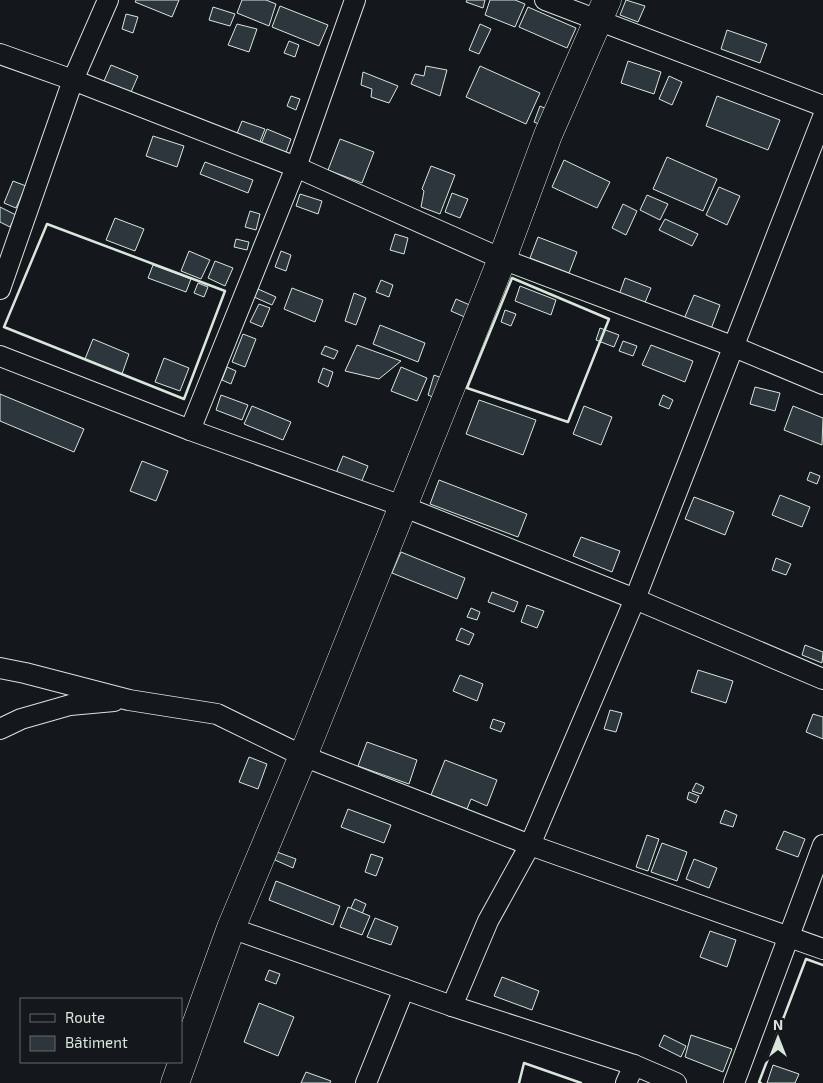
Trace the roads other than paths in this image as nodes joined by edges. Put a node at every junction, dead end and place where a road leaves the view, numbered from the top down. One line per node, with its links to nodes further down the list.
1 (108, 0): 6 (street)
2 (355, 0): 9 (street)
3 (545, 0): 4 (street)
4 (603, 10): 7 (street); 10 (street)
5 (0, 54): 6 (street)
6 (73, 80): 9 (street); 11 (street)
7 (823, 106)
8 (823, 117): 12 (street)
9 (296, 167): 10 (street); 15 (street)
10 (502, 259): 12 (street); 16 (street)
11 (0, 289)
12 (732, 346): 14 (street); 17 (street)
13 (0, 356): 15 (street)
14 (823, 384)
15 (190, 430): 16 (street)
16 (402, 506): 17 (street); 22 (street)
17 (635, 599): 19 (street); 24 (street)
18 (0, 668): 20 (street)
19 (823, 679)
20 (129, 700): 21 (street); 22 (street)
21 (0, 729)
22 (303, 756): 24 (street); 25 (street)
23 (823, 844): 26 (street)
24 (530, 845): 26 (street); 29 (street)
25 (231, 928): 28 (street); 31 (street)
26 (789, 936): 27 (street); 34 (street)
27 (823, 949)
28 (404, 989): 29 (street); 32 (street)
29 (452, 1006): 30 (street)
30 (630, 1074): 33 (street)
31 (175, 1083)
32 (366, 1083)
33 (676, 1083)
34 (734, 1083)

